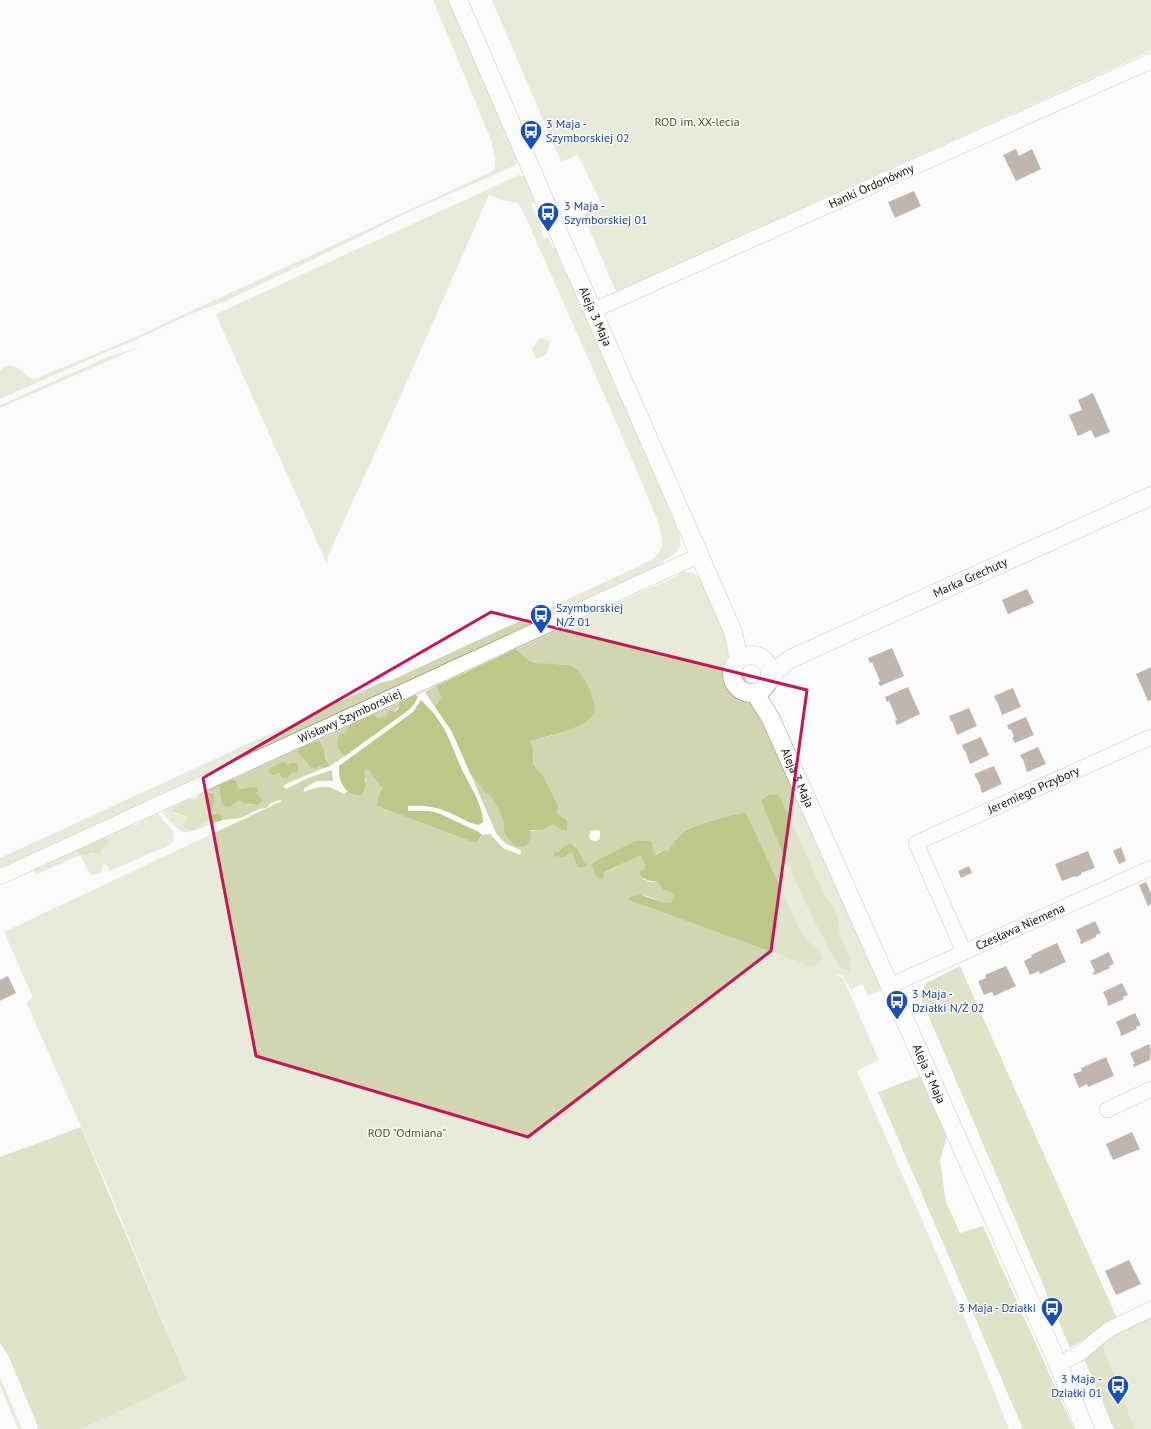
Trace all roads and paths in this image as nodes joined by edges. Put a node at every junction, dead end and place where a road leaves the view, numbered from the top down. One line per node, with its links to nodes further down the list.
1 (458, 0): 3 (street, Aleja 3 Maja)
2 (1151, 61): 3 (street, Hanki Ordonówny)
3 (592, 311): 5 (street, Aleja 3 Maja)
4 (1151, 496): 7 (street, Marka Grechuty)
5 (700, 555): 6 (street, Aleja 3 Maja); 11 (street, Wisławy Szymborskiej)
6 (751, 658): 7 (street, Marka Grechuty); 8 (street); 8 (street)
7 (790, 659): 8 (street, Marka Grechuty)
8 (763, 685): 13 (street, Aleja 3 Maja)
9 (1151, 737): 12 (street, Jeremiego Przybory)
10 (1151, 868): 12 (street, Czesława Niemena)
11 (0, 877)
12 (964, 952): 13 (street, Czesława Niemena)
13 (889, 986): 17 (street, Aleja 3 Maja)
14 (1151, 1089): 15 (street)
15 (1107, 1110)
16 (1151, 1309): 17 (street)
17 (1058, 1364): 18 (street, Aleja 3 Maja)
18 (1085, 1429)

